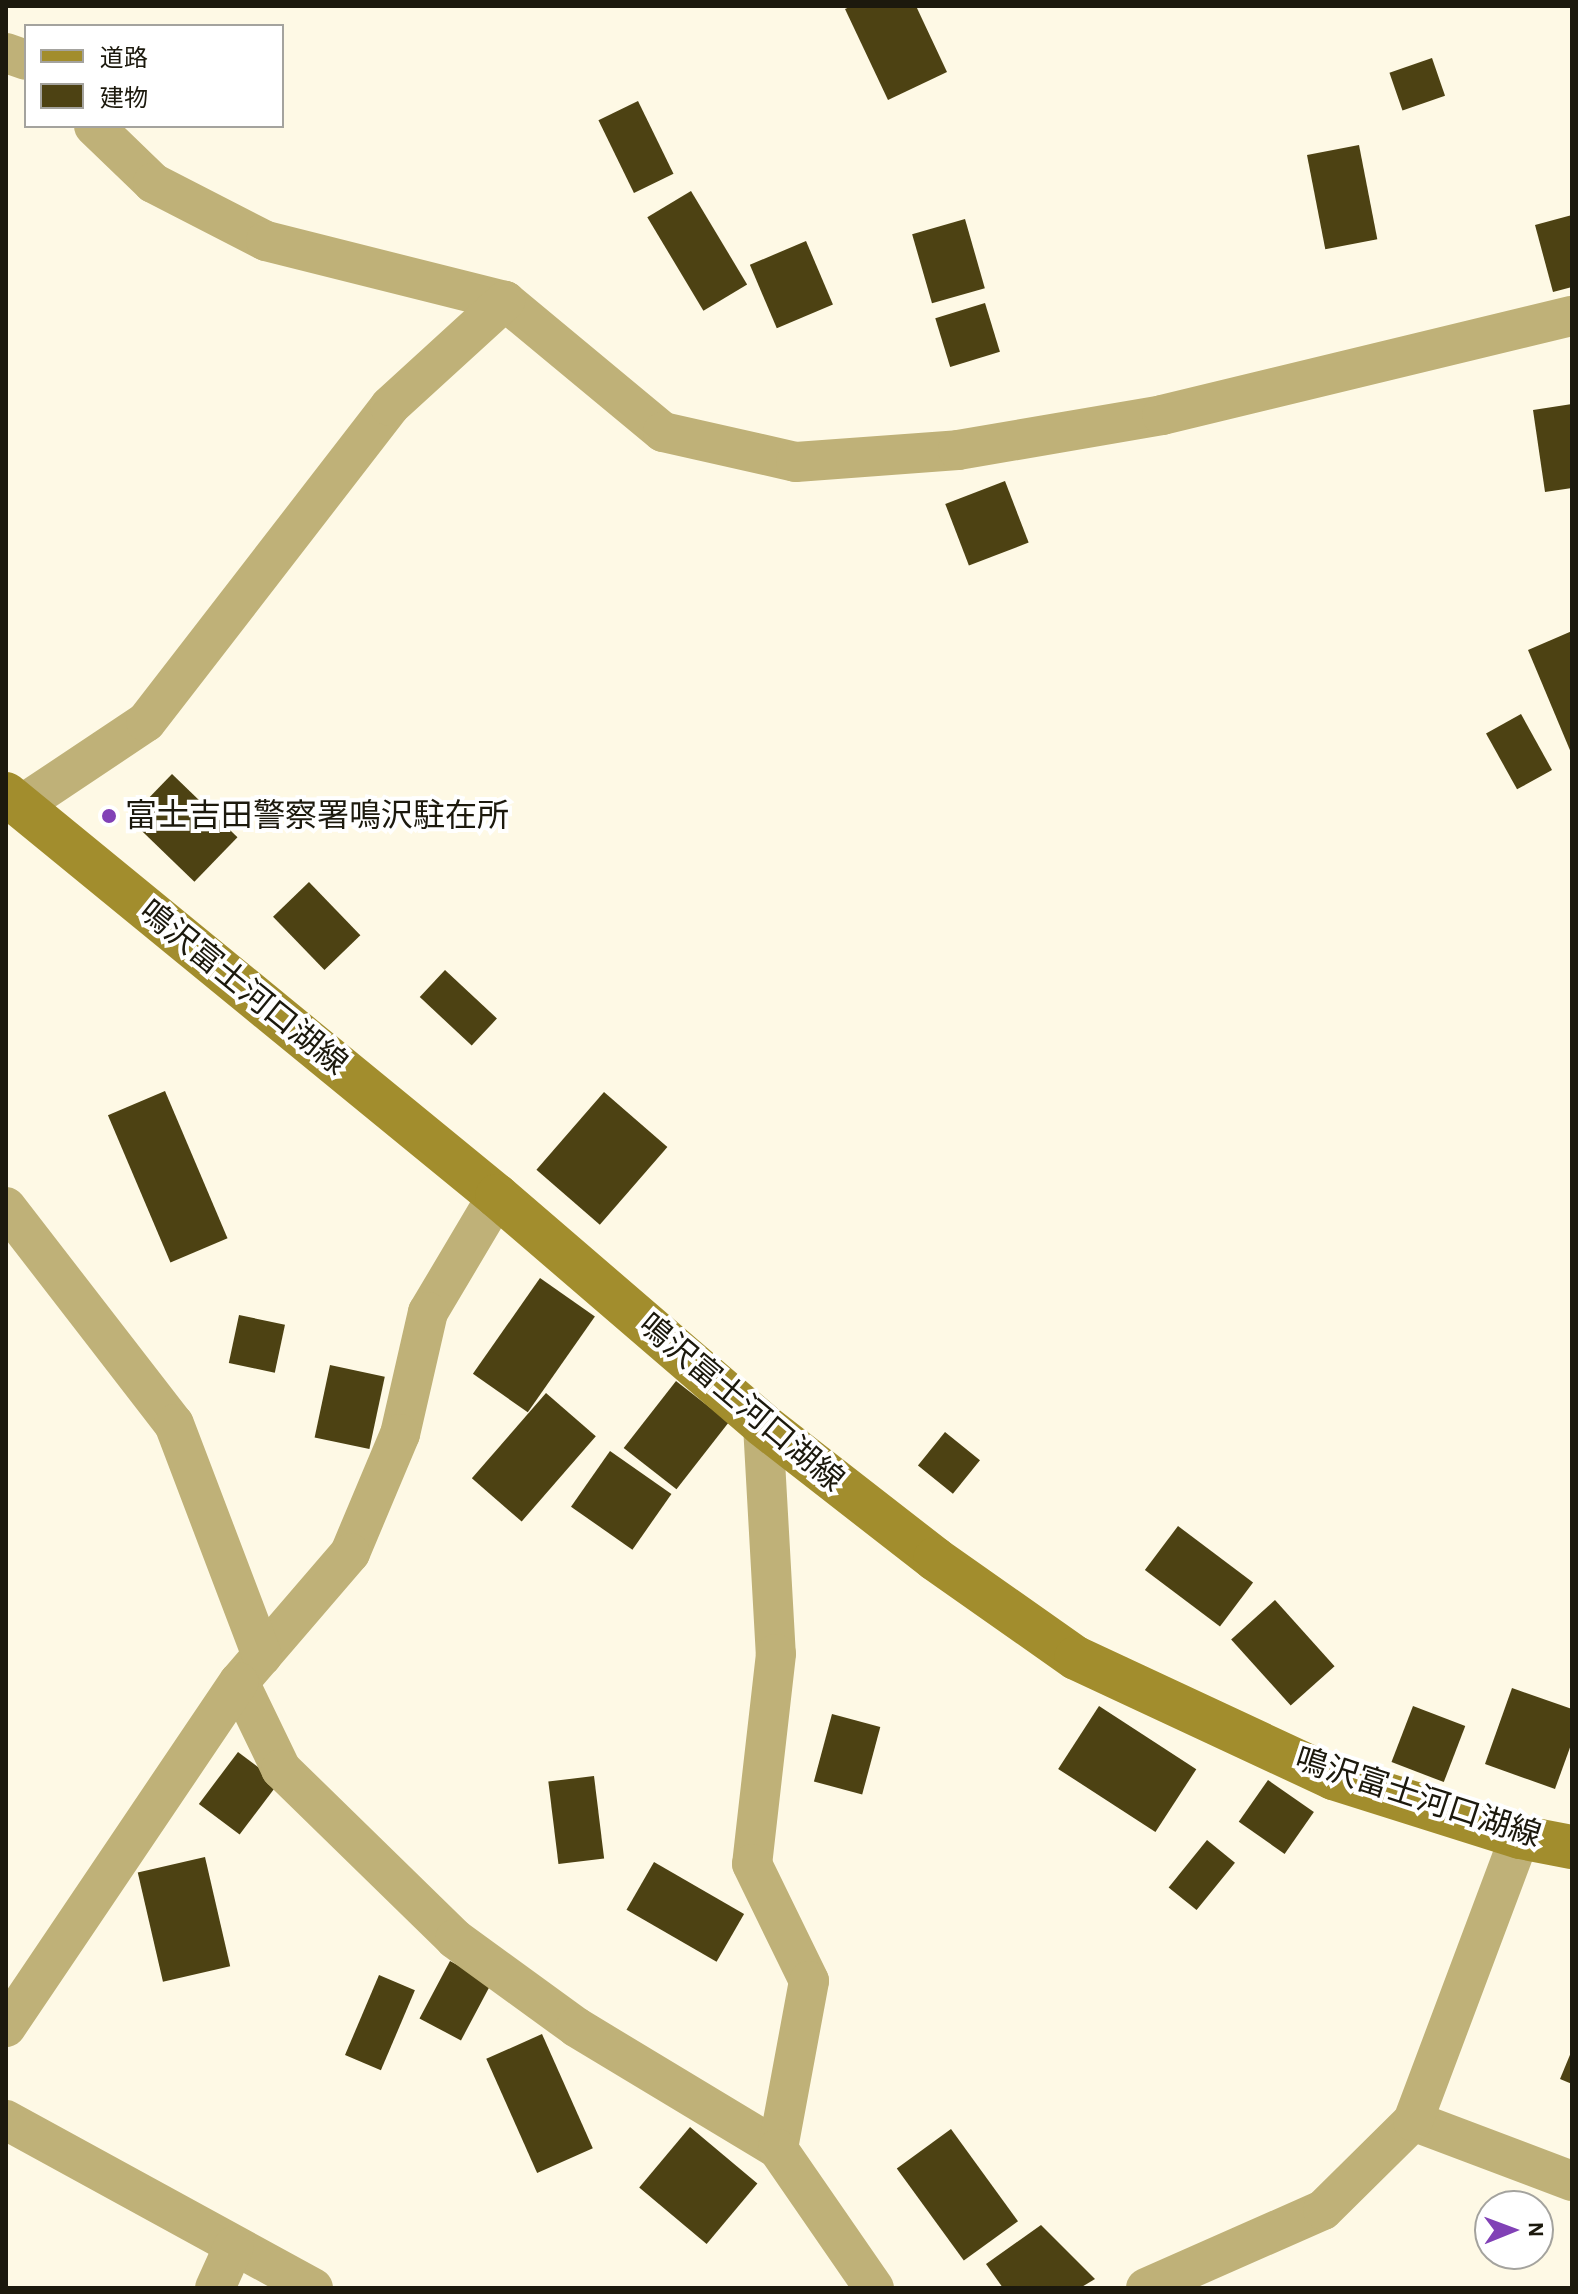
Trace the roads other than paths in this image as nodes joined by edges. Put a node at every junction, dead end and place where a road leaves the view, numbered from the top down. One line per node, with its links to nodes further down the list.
1 (96, 128): 2 (street)
2 (505, 301): 3 (street); 4 (street)
3 (1572, 316)
4 (13, 800): 5 (main road, 鳴沢富士河口湖線)
5 (497, 1196): 7 (main road, 鳴沢富士河口湖線); 8 (street)
6 (6, 1207): 8 (street)
7 (763, 1425): 9 (main road, 鳴沢富士河口湖線); 14 (street)
8 (251, 1669): 11 (street); 14 (street)
9 (1520, 1837): 10 (main road, 鳴沢富士河口湖線); 13 (street)
10 (1572, 1847)
11 (6, 2027)
12 (6, 2120): 16 (street)
13 (1413, 2121): 15 (street); 20 (street)
14 (778, 2149): 19 (street)
15 (1572, 2181)
16 (234, 2246): 17 (street); 18 (street)
17 (215, 2288)
18 (313, 2288)
19 (874, 2288)
20 (1146, 2288)

